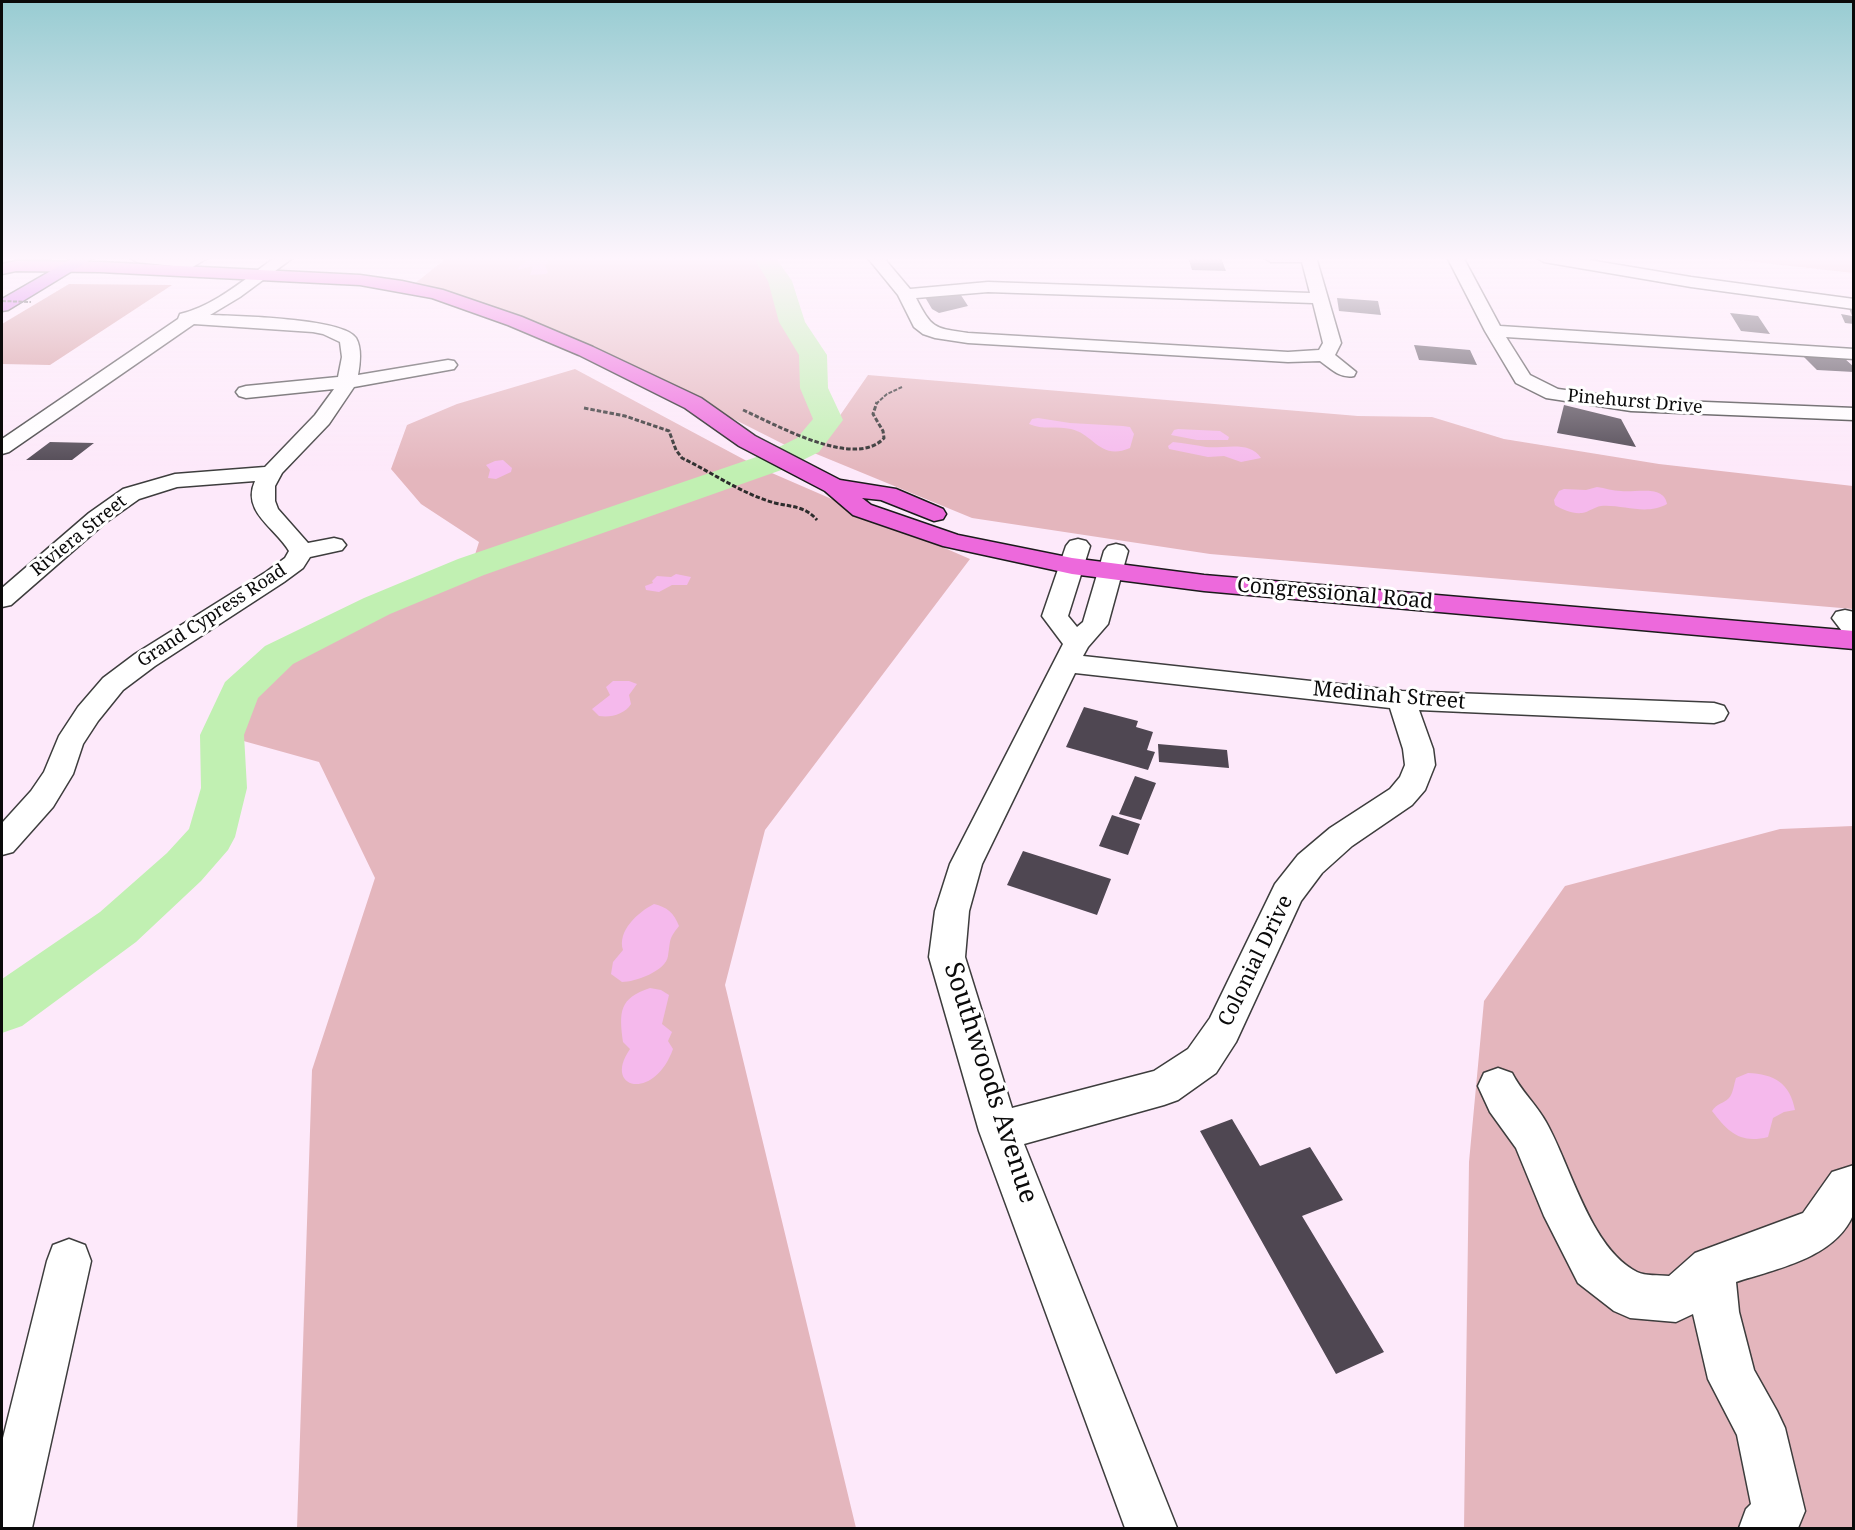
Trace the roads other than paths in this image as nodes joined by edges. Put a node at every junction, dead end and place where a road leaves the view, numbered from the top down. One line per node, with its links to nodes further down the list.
1 (174, 328): 14 (street)
2 (319, 328): 11 (street)
3 (533, 328): 18 (main road, Congressional Road)
4 (927, 328): 8 (street)
5 (1327, 328): 8 (street)
6 (1494, 331): 7 (street); 13 (street, Pinehurst Drive)
7 (1854, 354)
8 (1324, 355): 10 (street)
9 (448, 365): 11 (street)
10 (1347, 372)
11 (346, 384): 12 (street); 15 (street)
12 (246, 392)
13 (1854, 414)
14 (2, 448)
15 (271, 473): 17 (street, Grand Cypress Road); 20 (street, Riviera Street)
16 (334, 545): 17 (street)
17 (301, 551): 25 (street, Grand Cypress Road)
18 (1075, 556): 19 (main road, Congressional Road); 22 (street)
19 (1114, 561): 21 (main road, Congressional Road); 22 (street, Southwoods Avenue)
20 (2, 600)
21 (1851, 627)
22 (1071, 653): 23 (street, Medinah Street); 27 (street, Southwoods Avenue)
23 (1402, 700): 24 (street, Medinah Street); 27 (street, Colonial Drive)
24 (1714, 713)
25 (2, 843)
26 (1498, 1086): 30 (street)
27 (999, 1131): 32 (street, Southwoods Avenue)
28 (1854, 1186): 30 (street)
29 (69, 1261): 31 (street)
30 (1711, 1269): 33 (street)
31 (6, 1528)
32 (1151, 1528)
33 (1765, 1528)

